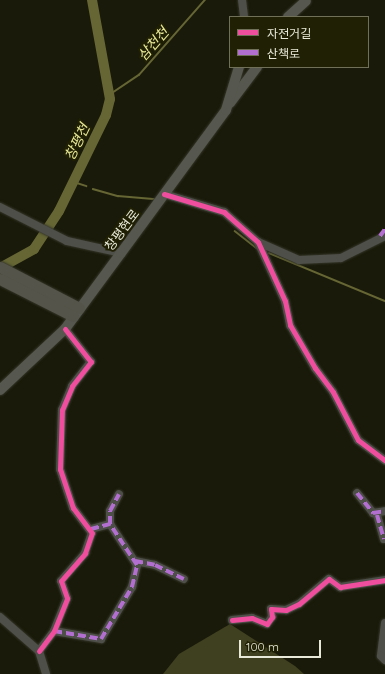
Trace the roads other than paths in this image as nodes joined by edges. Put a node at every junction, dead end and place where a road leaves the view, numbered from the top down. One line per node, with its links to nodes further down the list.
1 (242, 0): 3 (street)
2 (307, 1): 4 (main road); 5 (main road)
3 (244, 16)
4 (289, 16)
5 (295, 16)
6 (239, 68): 8 (main road, 창평현로)
7 (256, 68): 8 (main road)
8 (226, 110): 9 (main road, 창평현로)
9 (164, 194): 13 (street); 14 (main road, 창평현로)
10 (0, 207): 14 (street)
11 (385, 229): 12 (street)
12 (382, 236): 13 (street)
13 (258, 242): 20 (street)
14 (121, 253): 17 (main road, 창평현로)
15 (0, 267): 17 (highway)
16 (0, 279): 17 (highway)
17 (76, 312): 18 (main road, 창평현로)
18 (65, 329): 19 (main road, 창평현로); 25 (street)
19 (0, 390)
20 (385, 460)
21 (357, 493): 23 (street)
22 (119, 494): 24 (street)
23 (381, 513): 26 (street)
24 (110, 524): 25 (street); 27 (street)
25 (91, 529): 33 (street)
26 (384, 539)
27 (134, 561): 28 (street); 33 (street)
28 (184, 579)
29 (385, 580): 31 (street)
30 (0, 617): 34 (street)
31 (232, 620)
32 (385, 623): 35 (street)
33 (54, 631): 34 (street)
34 (39, 651): 36 (street)
35 (385, 660)
36 (46, 674)

